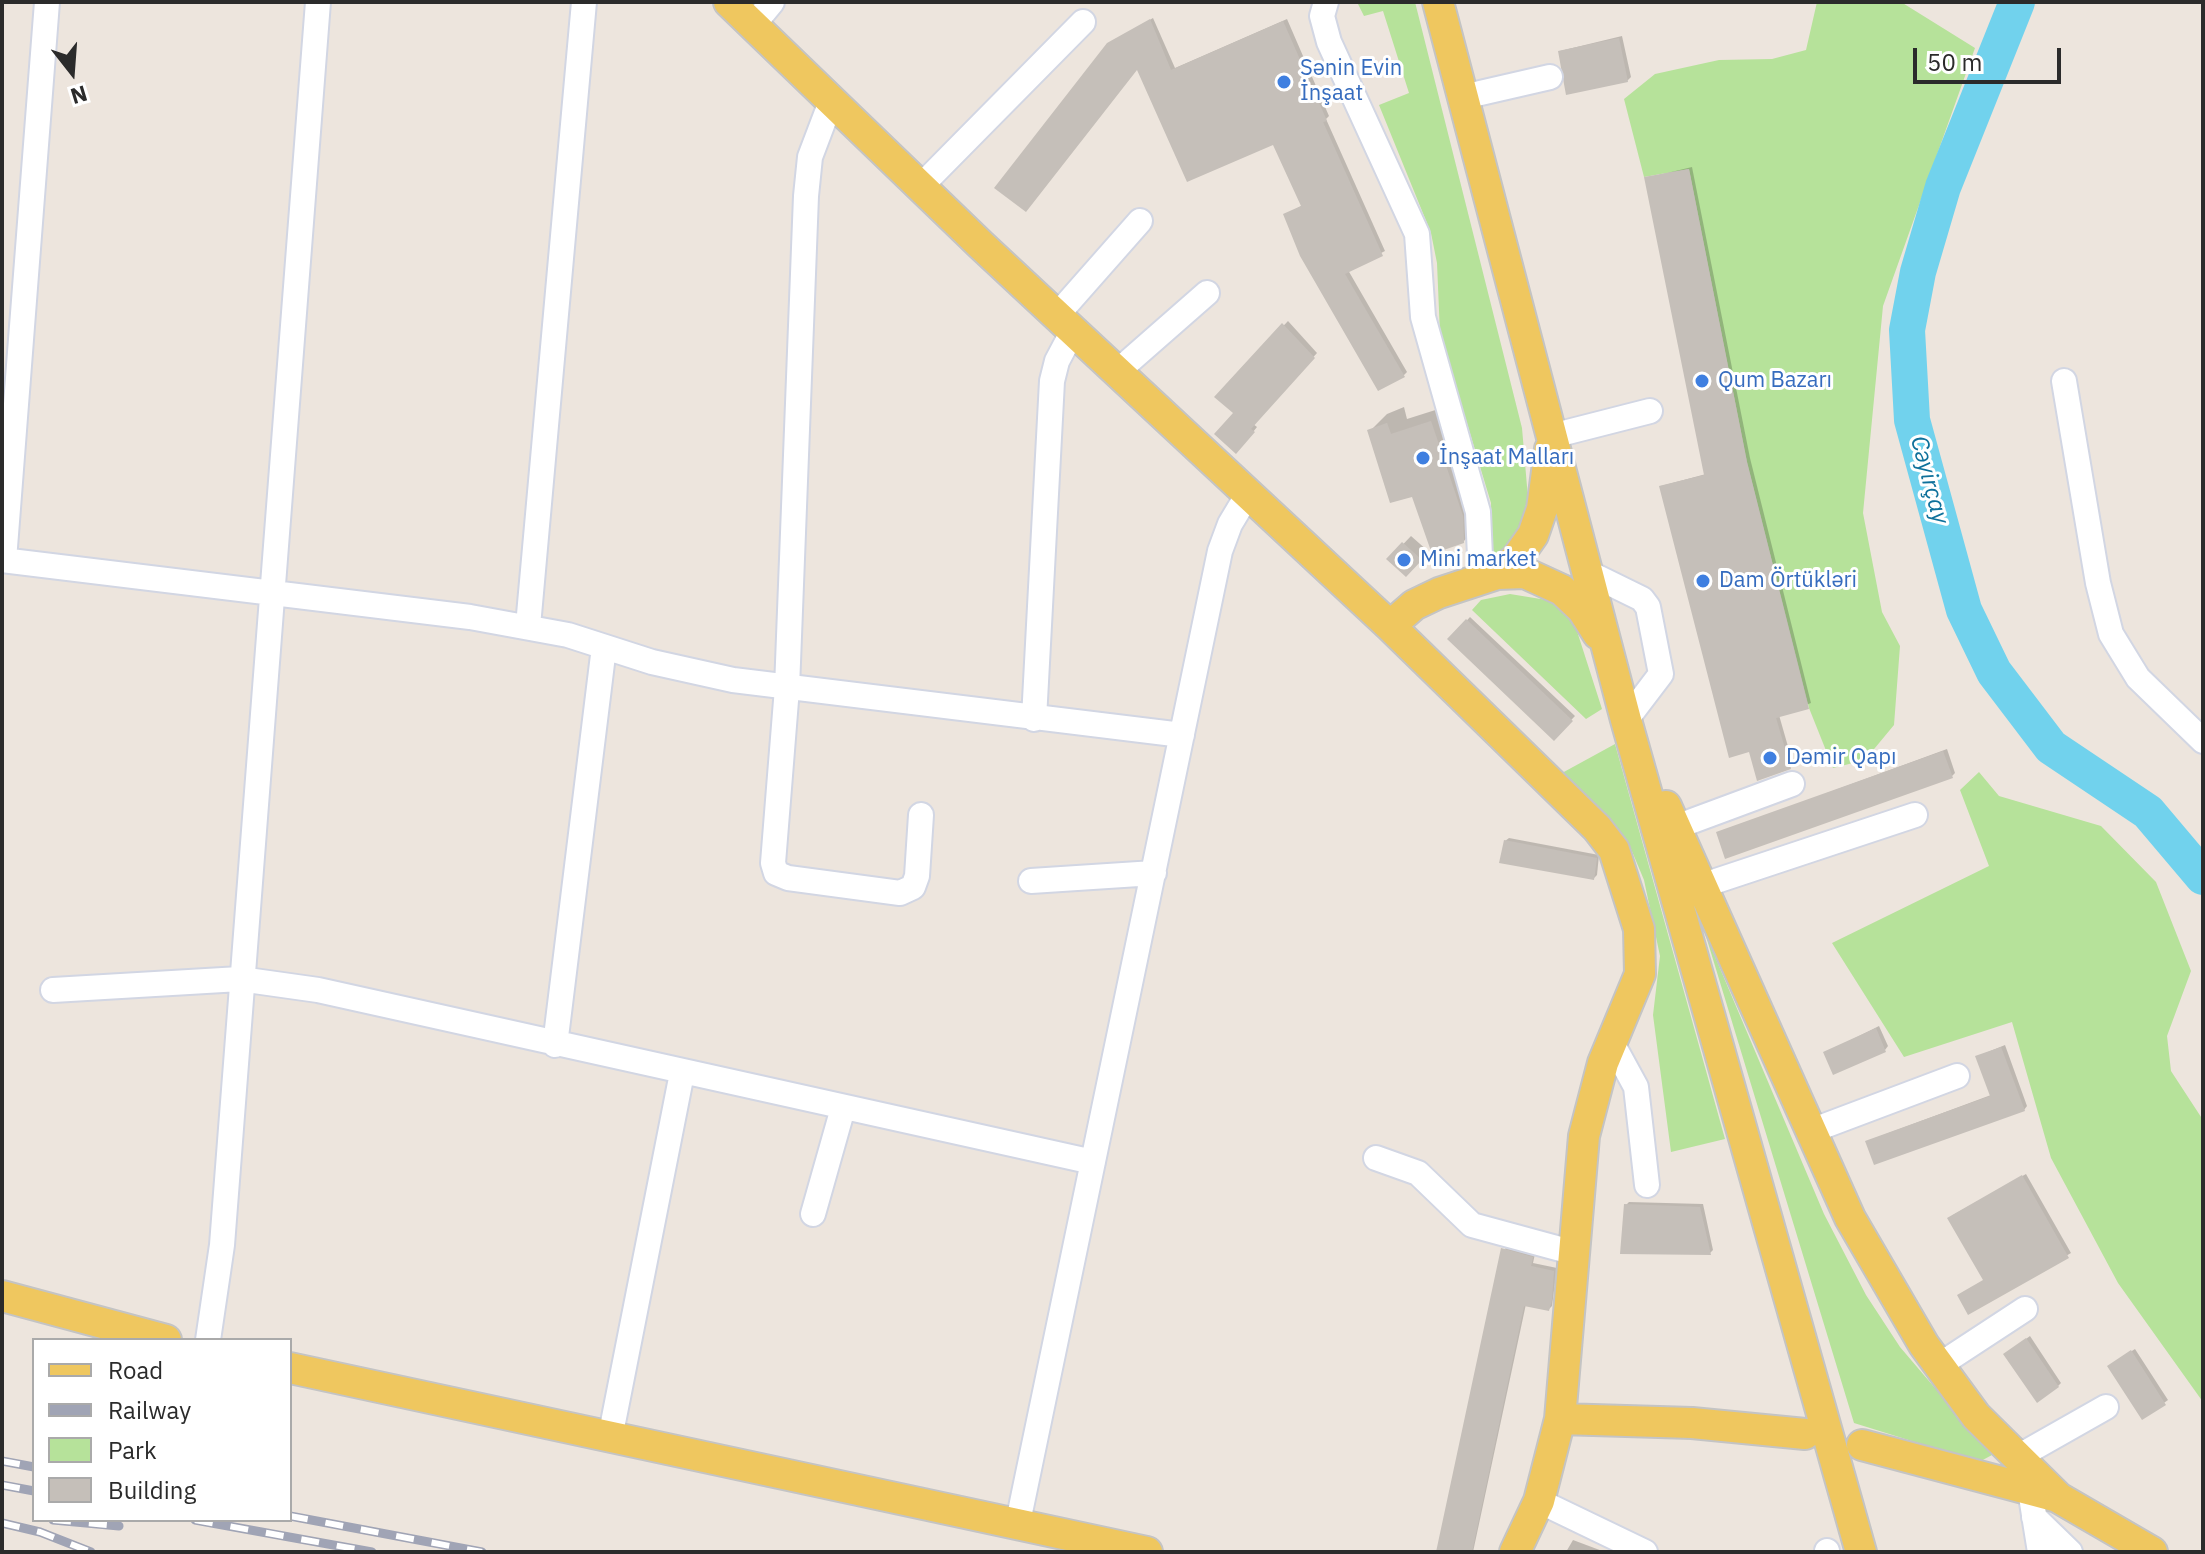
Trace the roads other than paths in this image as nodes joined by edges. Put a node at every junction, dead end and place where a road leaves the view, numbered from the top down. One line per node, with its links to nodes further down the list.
1 (47, 2): 21 (street)
2 (318, 2): 24 (street)
3 (584, 2): 25 (street)
4 (729, 2): 7 (main road)
5 (1326, 2): 23 (street)
6 (1438, 2): 10 (main road)
7 (763, 13): 11 (main road)
8 (1083, 22): 12 (street)
9 (1550, 77): 10 (street)
10 (1463, 97): 19 (main road)
11 (832, 99): 12 (main road); 29 (street)
12 (921, 186): 15 (main road)
13 (1140, 221): 15 (street)
14 (1207, 293): 16 (street)
15 (1066, 322): 16 (main road); 30 (street)
16 (1118, 371): 20 (main road)
17 (2064, 381): 33 (street)
18 (1650, 411): 19 (street)
19 (1552, 436): 22 (main road); 23 (main road)
20 (1248, 494): 26 (main road); 32 (street)
21 (3, 560): 24 (street)
22 (1587, 572): 28 (main road); 31 (street)
23 (1489, 576): 26 (main road); 28 (main road)
24 (270, 592): 25 (street); 41 (street)
25 (528, 626): 27 (street)
26 (1390, 626): 43 (main road)
27 (604, 647): 29 (street); 44 (street)
28 (1607, 649): 31 (main road)
29 (787, 688): 30 (street); 35 (street)
30 (1034, 719): 32 (street)
31 (1626, 720): 37 (main road); 73 (main road)
32 (1182, 735): 38 (street)
33 (2203, 741)
34 (1792, 784): 37 (street)
35 (921, 815)
36 (1915, 815): 40 (street)
37 (1676, 827): 40 (main road)
38 (1154, 873): 39 (street); 50 (street)
39 (1031, 881)
40 (1701, 886): 48 (main road)
41 (240, 979): 42 (street); 44 (street); 57 (street)
42 (53, 990)
43 (1612, 1043): 51 (street); 53 (main road)
44 (555, 1045): 45 (street)
45 (682, 1073): 47 (street); 63 (street)
46 (1957, 1076): 48 (street)
47 (843, 1108): 50 (street); 52 (street)
48 (1811, 1131): 58 (main road)
49 (1376, 1158): 53 (street)
50 (1093, 1162): 69 (street)
51 (1647, 1185)
52 (813, 1214)
53 (1575, 1253): 61 (main road)
54 (2, 1296): 56 (main road)
55 (2025, 1309): 58 (street)
56 (159, 1338)
57 (208, 1338)
58 (1938, 1366): 65 (main road)
59 (292, 1368): 63 (main road)
60 (2106, 1407): 65 (street)
61 (1560, 1419): 62 (main road); 67 (main road)
62 (1805, 1434)
63 (610, 1438): 69 (main road)
64 (1862, 1445): 68 (main road)
65 (2016, 1458): 66 (main road)
66 (2059, 1498): 68 (main road); 76 (main road)
67 (1539, 1501): 71 (main road); 72 (street)
68 (2032, 1504): 74 (street); 75 (street)
69 (1018, 1522): 70 (main road)
70 (1147, 1552)
71 (1515, 1552)
72 (1645, 1552)
73 (1861, 1552)
74 (2040, 1552)
75 (2070, 1552)
76 (2152, 1552)

